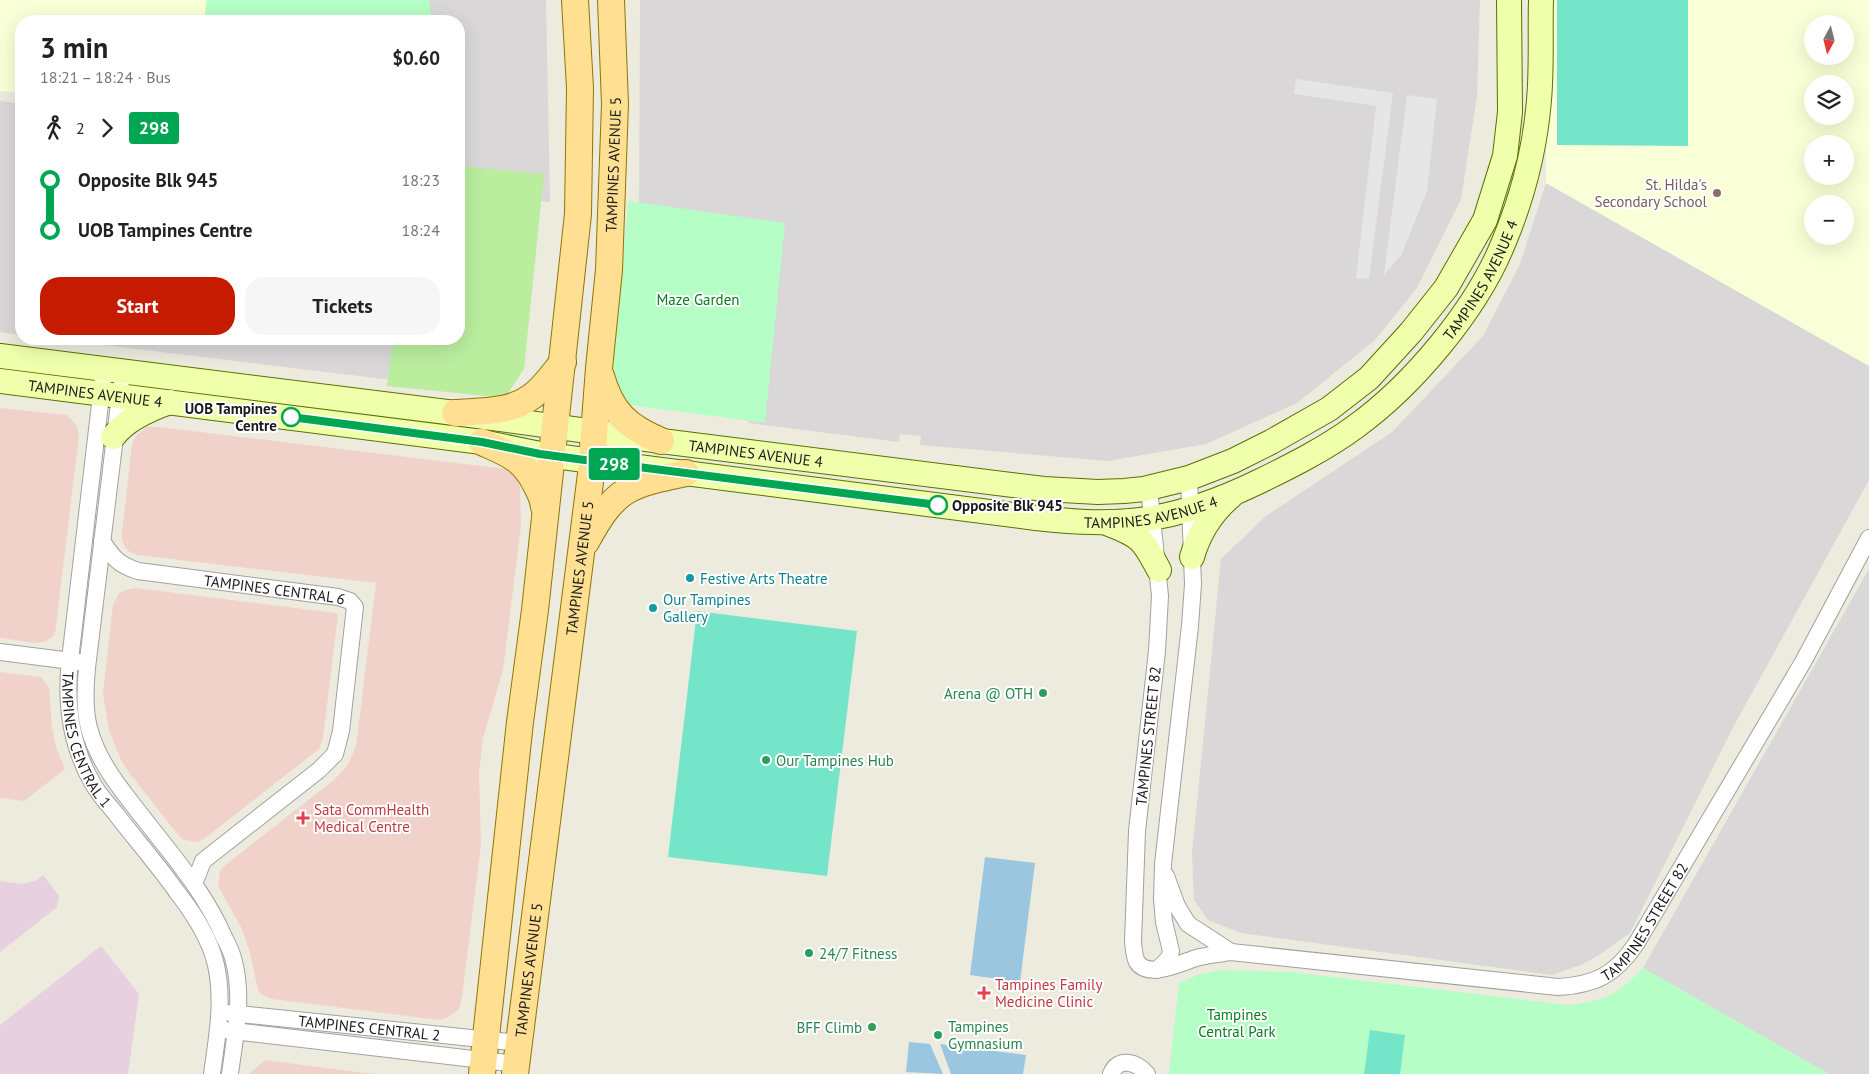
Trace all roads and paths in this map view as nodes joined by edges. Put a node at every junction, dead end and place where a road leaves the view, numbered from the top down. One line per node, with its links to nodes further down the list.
1 (575, 0): 6 (main road)
2 (611, 0): 7 (main road, TAMPINES AVENUE 5)
3 (1509, 0): 20 (main road, TAMPINES AVENUE 4)
4 (1541, 0): 22 (main road, TAMPINES AVENUE 4)
5 (0, 356): 9 (main road, TAMPINES AVENUE 4)
6 (563, 362): 11 (main road); 12 (main road)
7 (599, 368): 13 (main road, TAMPINES AVENUE 5); 15 (main road)
8 (0, 381): 9 (main road, TAMPINES AVENUE 4)
9 (112, 383): 10 (main road, TAMPINES AVENUE 4); 11 (main road, TAMPINES AVENUE 4); 14 (street, TAMPINES CENTRAL 1); 33 (street, TAMPINES CENTRAL 1)
10 (170, 402): 14 (main road); 16 (main road, TAMPINES AVENUE 4)
11 (455, 413): 12 (main road, TAMPINES AVENUE 4)
12 (555, 427): 13 (main road, TAMPINES AVENUE 4); 17 (main road)
13 (594, 432): 15 (main road, TAMPINES AVENUE 4); 18 (main road, TAMPINES AVENUE 5)
14 (113, 437): 28 (street, TAMPINES CENTRAL 1)
15 (661, 441): 21 (main road, TAMPINES AVENUE 4)
16 (482, 442): 17 (main road, TAMPINES AVENUE 4); 25 (main road)
17 (552, 455): 18 (main road, TAMPINES AVENUE 4); 25 (main road)
18 (591, 460): 19 (main road, TAMPINES AVENUE 4); 29 (main road, TAMPINES AVENUE 5)
19 (686, 473): 26 (main road, TAMPINES AVENUE 4); 29 (main road)
20 (1189, 478): 21 (main road, TAMPINES AVENUE 4); 23 (street, TAMPINES STREET 82)
21 (1149, 488): 24 (street, TAMPINES STREET 82)
22 (1237, 492): 23 (main road, TAMPINES AVENUE 4); 30 (main road)
23 (1191, 508): 24 (main road, TAMPINES AVENUE 4); 30 (street, TAMPINES STREET 82)
24 (1152, 518): 26 (main road, TAMPINES AVENUE 4); 31 (street, TAMPINES STREET 82)
25 (545, 520): 43 (main road)
26 (1105, 523): 31 (main road)
27 (1869, 538): 37 (street, TAMPINES STREET 82)
28 (102, 541): 34 (street, TAMPINES CENTRAL 1); 36 (street, TAMPINES CENTRAL 6)
29 (580, 554): 44 (main road, TAMPINES AVENUE 5)
30 (1192, 557): 35 (street, TAMPINES STREET 82)
31 (1159, 570): 38 (street, TAMPINES STREET 82)
32 (0, 652): 33 (street)
33 (70, 660): 34 (street); 39 (street, TAMPINES CENTRAL 1)
34 (87, 668): 36 (street, TAMPINES CENTRAL 1)
35 (1163, 864): 37 (street, TAMPINES STREET 82); 38 (street, TAMPINES STREET 82)
36 (194, 884): 40 (street, TAMPINES CENTRAL 1)
37 (1231, 952): 38 (street, TAMPINES STREET 82)
38 (1156, 970)
39 (220, 1012): 40 (street, TAMPINES CENTRAL 2); 41 (street, TAMPINES CENTRAL 1)
40 (239, 1014): 42 (street, TAMPINES CENTRAL 1); 43 (street, TAMPINES CENTRAL 2)
41 (218, 1029): 42 (street, TAMPINES CENTRAL 2); 45 (street, TAMPINES CENTRAL 1)
42 (236, 1031): 43 (street, TAMPINES CENTRAL 2); 46 (street, TAMPINES CENTRAL 1)
43 (484, 1058): 44 (street, TAMPINES CENTRAL 2)
44 (517, 1061)
45 (212, 1074)
46 (230, 1074)
47 (1111, 1074): 48 (street)
48 (1147, 1074)

